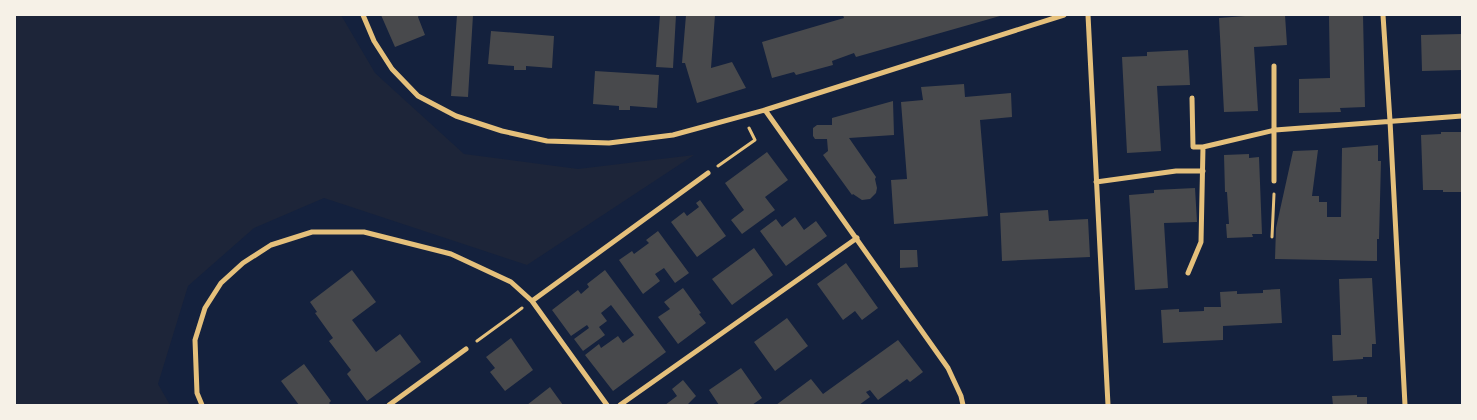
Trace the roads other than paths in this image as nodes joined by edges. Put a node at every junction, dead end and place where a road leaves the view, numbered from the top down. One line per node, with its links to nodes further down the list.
1 (363, 15): 7 (street)
2 (1064, 15): 7 (street)
3 (1088, 15): 15 (street)
4 (1383, 15): 9 (street)
5 (1274, 66): 10 (street)
6 (1192, 98): 11 (street)
7 (765, 110): 16 (street)
8 (1462, 116): 9 (street)
9 (1390, 121): 10 (street); 26 (street)
10 (1275, 130): 11 (street); 14 (street)
11 (1203, 147): 12 (street)
12 (1203, 172): 15 (street); 17 (street)
13 (708, 173): 18 (street)
14 (1274, 181)
15 (1096, 182): 25 (street)
16 (857, 238): 23 (street); 24 (street)
17 (1188, 273)
18 (532, 301): 20 (street); 22 (street)
19 (466, 349): 21 (street)
20 (202, 405)
21 (389, 405)
22 (607, 405)
23 (620, 405)
24 (963, 405)
25 (1108, 405)
26 (1405, 405)

